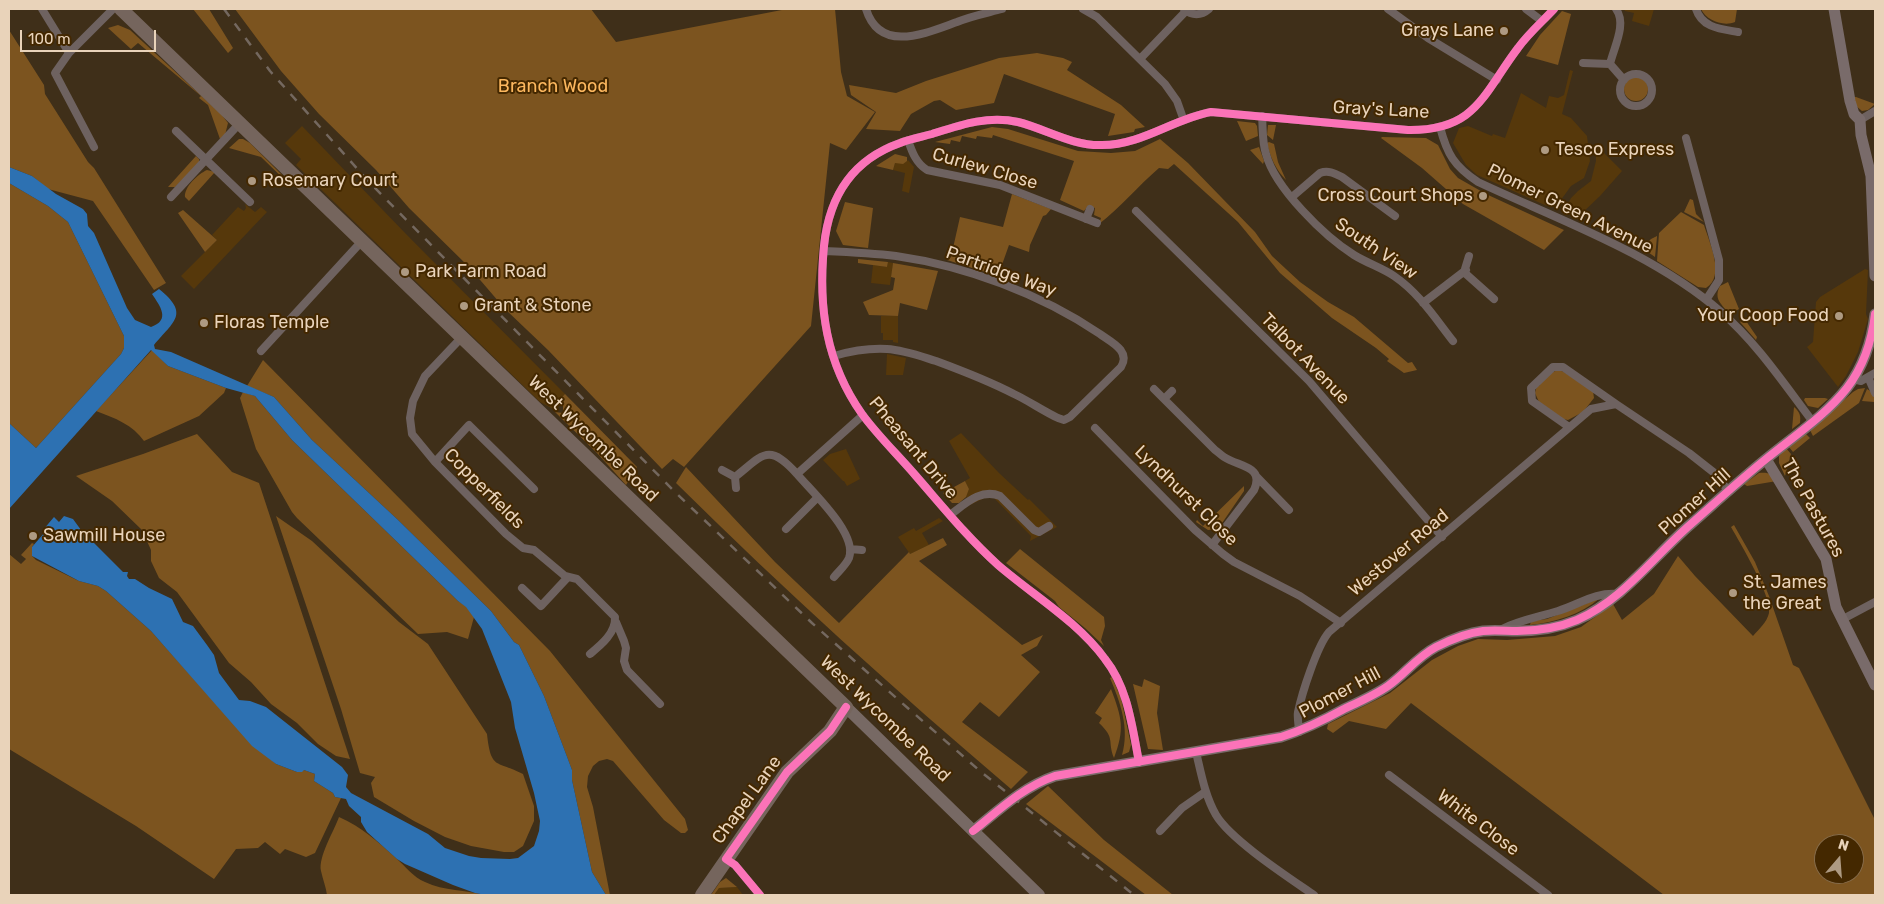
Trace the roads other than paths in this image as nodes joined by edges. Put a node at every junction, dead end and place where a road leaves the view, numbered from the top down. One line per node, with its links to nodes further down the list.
1 (42, 9): 18 (street)
2 (113, 9): 18 (street)
3 (121, 9): 28 (highway, West Wycombe Road)
4 (866, 9): 15 (street)
5 (1002, 9): 15 (street)
6 (1083, 9): 19 (street)
7 (1209, 9): 14 (street)
8 (1388, 9): 22 (street)
9 (1526, 9): 16 (street)
10 (1554, 9): 16 (street, Gray's Lane)
11 (1616, 9): 21 (street)
12 (1696, 9): 17 (street)
13 (1834, 9): 27 (street)
14 (1185, 10): 19 (street)
15 (972, 13)
16 (1542, 21): 22 (street, Gray's Lane)
17 (1738, 32)
18 (69, 53): 33 (street)
19 (1140, 59): 26 (street)
20 (1583, 63): 21 (street)
21 (1610, 64): 23 (street)
22 (1497, 80): 29 (street, Gray's Lane)
23 (1624, 80): 23 (street)
24 (1875, 111): 27 (street)
25 (1262, 116): 26 (street, Gray's Lane); 29 (street, Gray's Lane); 36 (street, South View)
26 (1183, 118): 32 (street, Pheasant Drive)
27 (1860, 120): 49 (street)
28 (239, 124): 34 (street); 45 (highway, West Wycombe Road)
29 (1440, 127): 51 (street, Plomer Green Avenue)
30 (176, 131): 34 (street)
31 (1686, 138): 51 (street)
32 (908, 140): 43 (street, Curlew Close); 46 (street, Pheasant Drive)
33 (94, 147)
34 (206, 160): 35 (street); 37 (street)
35 (171, 197)
36 (1292, 197): 38 (street); 52 (street, South View)
37 (250, 202)
38 (1378, 204): 41 (street); 42 (street)
39 (1090, 208): 43 (street)
40 (1136, 211): 84 (street, Talbot Avenue)
41 (1373, 212)
42 (1395, 216)
43 (1086, 219): 44 (street, Curlew Close)
44 (1097, 223)
45 (362, 241): 54 (highway, West Wycombe Road); 57 (street)
46 (824, 251): 58 (street, Pheasant Drive); 58 (street, Partridge Way)
47 (1469, 256): 48 (street)
48 (1466, 270): 50 (street); 52 (street, South View)
49 (1875, 276)
50 (1494, 299)
51 (1706, 300): 67 (street, Plomer Green Avenue)
52 (1423, 303): 55 (street, South View)
53 (1875, 314): 56 (street, Plomer Hill)
54 (462, 338): 71 (street, Copperfields); 98 (highway, West Wycombe Road)
55 (1453, 341)
56 (1873, 345): 60 (street, Plomer Hill)
57 (261, 351)
58 (834, 356): 66 (street, Pheasant Drive)
59 (1871, 375): 60 (street); 63 (street)
60 (1853, 378): 67 (street, Plomer Hill)
61 (1154, 389): 64 (street)
62 (1172, 391): 64 (street)
63 (1875, 393)
64 (1164, 399): 74 (street)
65 (1616, 404): 68 (street, Westover Road); 68 (street); 78 (street)
66 (863, 415): 73 (street); 81 (street, Pheasant Drive)
67 (1813, 422): 70 (street, Plomer Hill)
68 (1569, 427): 84 (street, Westover Road)
69 (1095, 428): 85 (street, Lyndhurst Close)
70 (1766, 459): 78 (street, Plomer Hill); 92 (street, The Pastures)
71 (435, 462): 77 (street); 88 (street, Copperfields)
72 (722, 470): 75 (street)
73 (797, 474): 75 (street); 79 (street)
74 (1256, 476): 80 (street); 85 (street)
75 (735, 477): 76 (street)
76 (736, 488)
77 (534, 489)
78 (1728, 492): 99 (street, Plomer Hill)
79 (817, 498): 83 (street); 86 (street)
80 (1289, 510)
81 (950, 515): 82 (street); 101 (street, Pheasant Drive)
82 (1049, 526)
83 (786, 529)
84 (1442, 537): 94 (street, Westover Road)
85 (1212, 545): 94 (street, Lyndhurst Close)
86 (850, 549): 87 (street); 89 (street)
87 (862, 550)
88 (568, 577): 90 (street); 93 (street, Copperfields)
89 (834, 577)
90 (522, 588)
91 (1875, 602): 92 (street)
92 (1843, 619): 96 (street, The Pastures)
93 (616, 622): 95 (street); 97 (street, Copperfields)
94 (1340, 622): 99 (street, Westover Road)
95 (590, 654)
96 (1875, 684)
97 (660, 704)
98 (846, 707): 104 (main road, West Wycombe Road); 106 (highway, Chapel Lane)
99 (1299, 732): 100 (street, Plomer Hill)
100 (1196, 752): 101 (street, Plomer Hill); 103 (street)
101 (1139, 762): 104 (street, Plomer Hill)
102 (1389, 775): 111 (street, White Close)
103 (1206, 792): 105 (street); 110 (street)
104 (973, 831): 109 (main road, West Wycombe Road)
105 (1160, 831)
106 (726, 859): 107 (highway, Chapel Lane); 108 (street)
107 (702, 895)
108 (760, 895)
109 (1039, 895)
110 (1314, 895)
111 (1548, 895)

